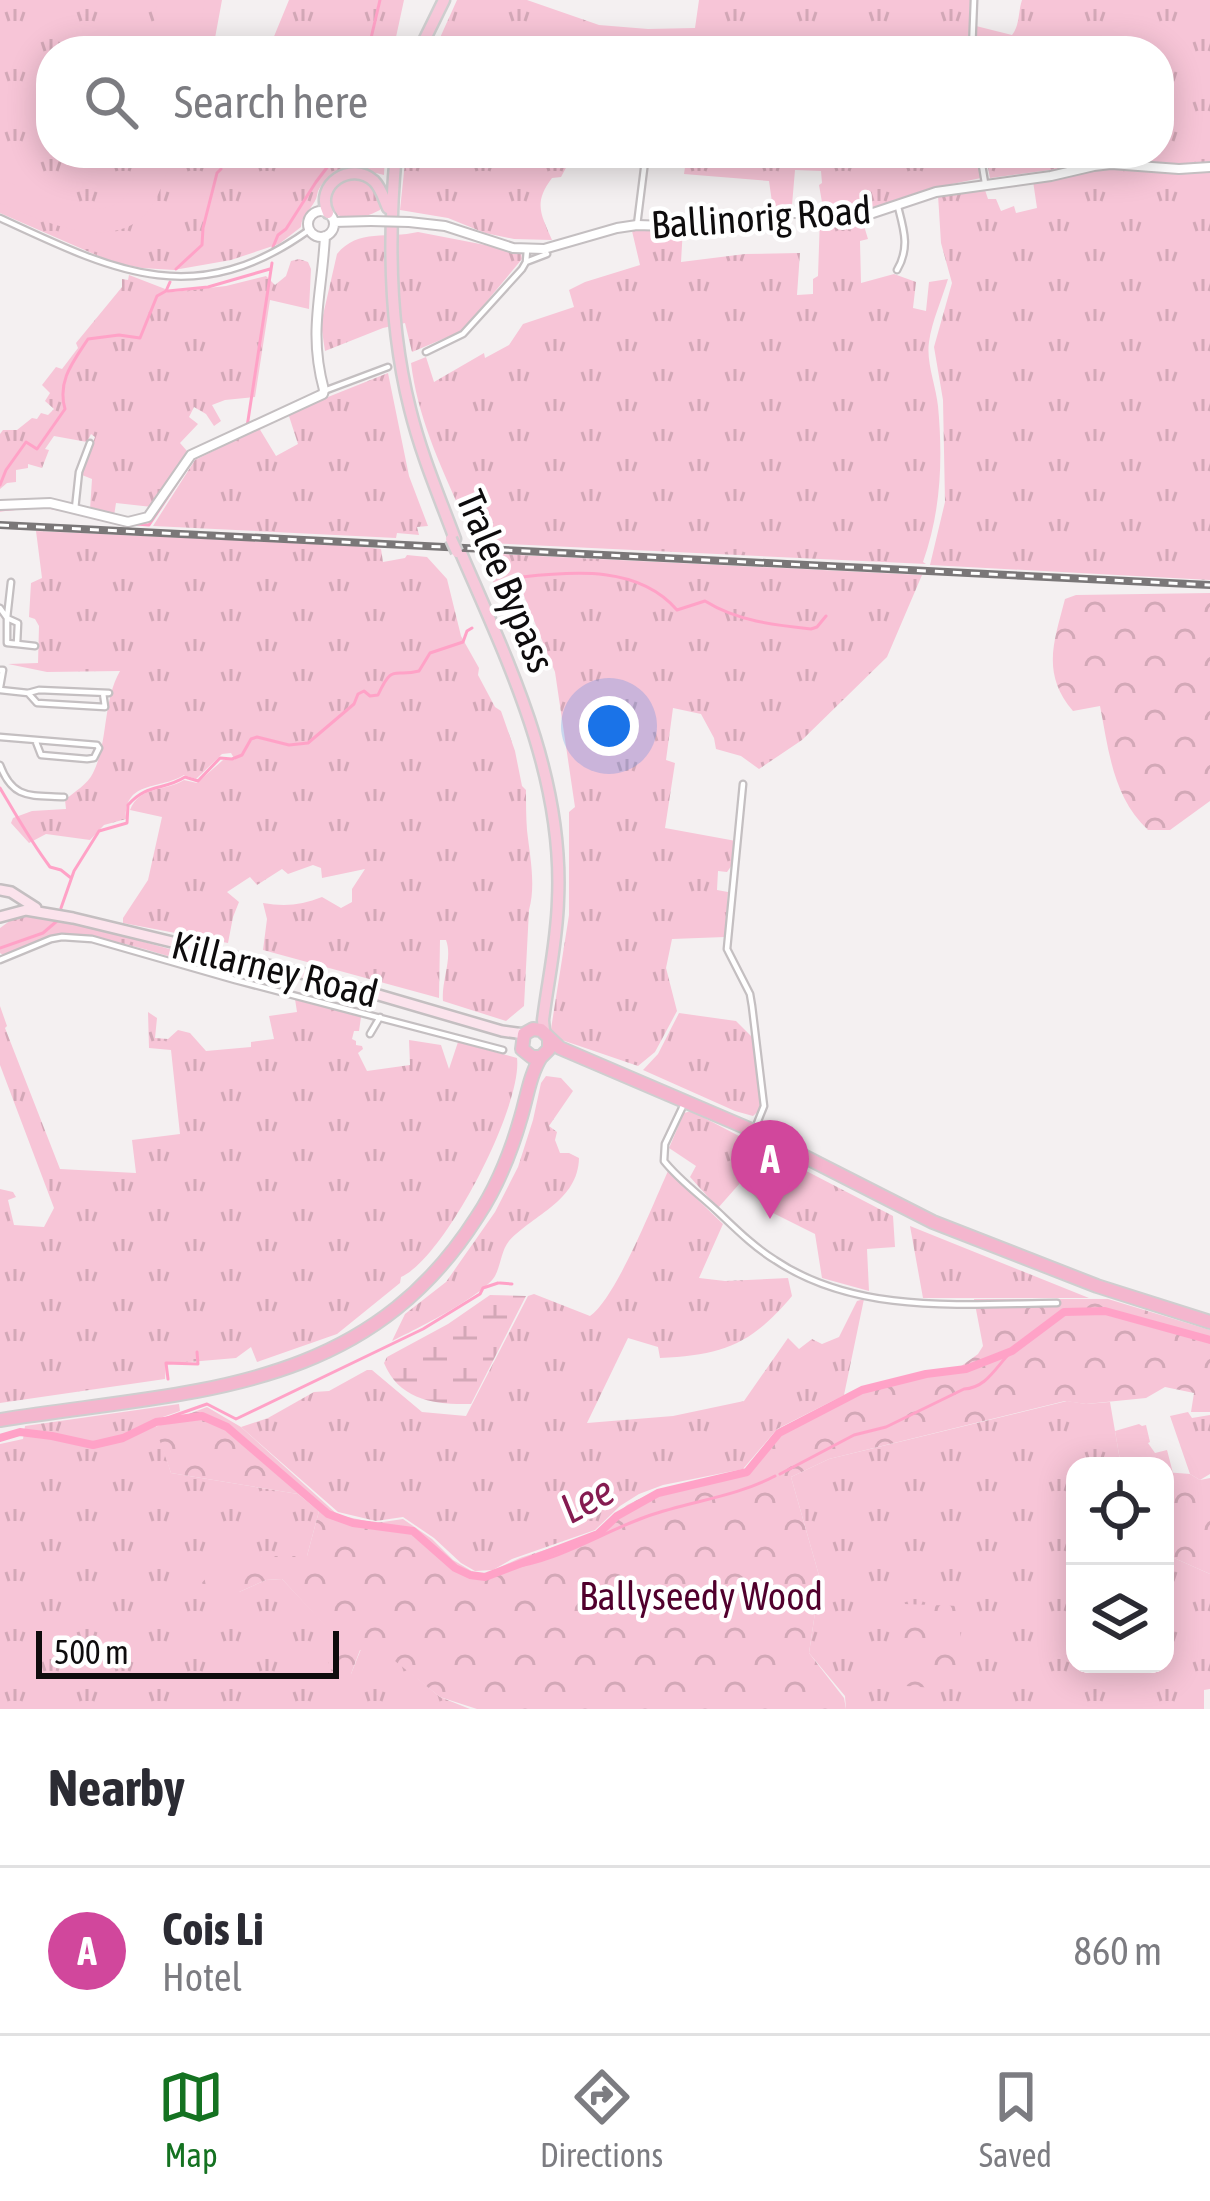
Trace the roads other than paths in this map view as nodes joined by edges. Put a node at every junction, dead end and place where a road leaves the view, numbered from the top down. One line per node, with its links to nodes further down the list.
1 (447, 0): 3 (main road)
2 (974, 0): 4 (street)
3 (430, 36)
4 (973, 36)
5 (1210, 167): 11 (street, Ballinorig Road)
6 (392, 168): 14 (main road, Tralee Bypass)
7 (394, 168): 30 (main road, Tralee Bypass)
8 (644, 168): 17 (street)
9 (982, 168): 12 (street)
10 (1091, 168): 12 (street, Ballinorig Road)
11 (1165, 168)
12 (985, 183): 13 (street, Ballinorig Road)
13 (898, 205): 17 (street, Ballinorig Road); 23 (street)
14 (388, 208): 15 (main road); 30 (main road, Tralee Bypass)
15 (331, 217): 18 (street); 19 (street); 20 (street, Ballinorig Road, bridge)
16 (0, 218): 18 (street)
17 (637, 225): 20 (street, Ballinorig Road)
18 (309, 230): 19 (street)
19 (326, 236): 26 (street)
20 (526, 250): 22 (street)
21 (547, 254): 22 (street)
22 (526, 262): 24 (street)
23 (897, 270)
24 (426, 352)
25 (388, 367): 26 (street)
26 (324, 392): 29 (street)
27 (90, 443): 29 (street)
28 (0, 505): 29 (street)
29 (75, 509)
30 (456, 546): 50 (main road, Tralee Bypass)
31 (11, 581): 33 (street)
32 (0, 608): 33 (street)
33 (7, 618): 34 (street)
34 (35, 646)
35 (0, 670): 36 (street)
36 (0, 688): 37 (street)
37 (28, 693): 37 (street)
38 (0, 737): 39 (street)
39 (36, 742): 39 (street)
40 (0, 765): 42 (street)
41 (743, 784): 53 (street)
42 (64, 797)
43 (0, 890): 44 (main road, Killarney Road)
44 (15, 896): 45 (main road, Killarney Road); 46 (main road)
45 (47, 912): 46 (main road, Killarney Road); 50 (main road, Killarney Road)
46 (5, 917)
47 (0, 960): 48 (street)
48 (380, 1016): 49 (street); 51 (street)
49 (370, 1034)
50 (536, 1043): 52 (highway); 56 (highway, Tralee Bypass)
51 (503, 1050)
52 (686, 1100): 53 (highway); 54 (street)
53 (754, 1131): 55 (highway)
54 (1057, 1303)
55 (1210, 1322)
56 (0, 1417)

